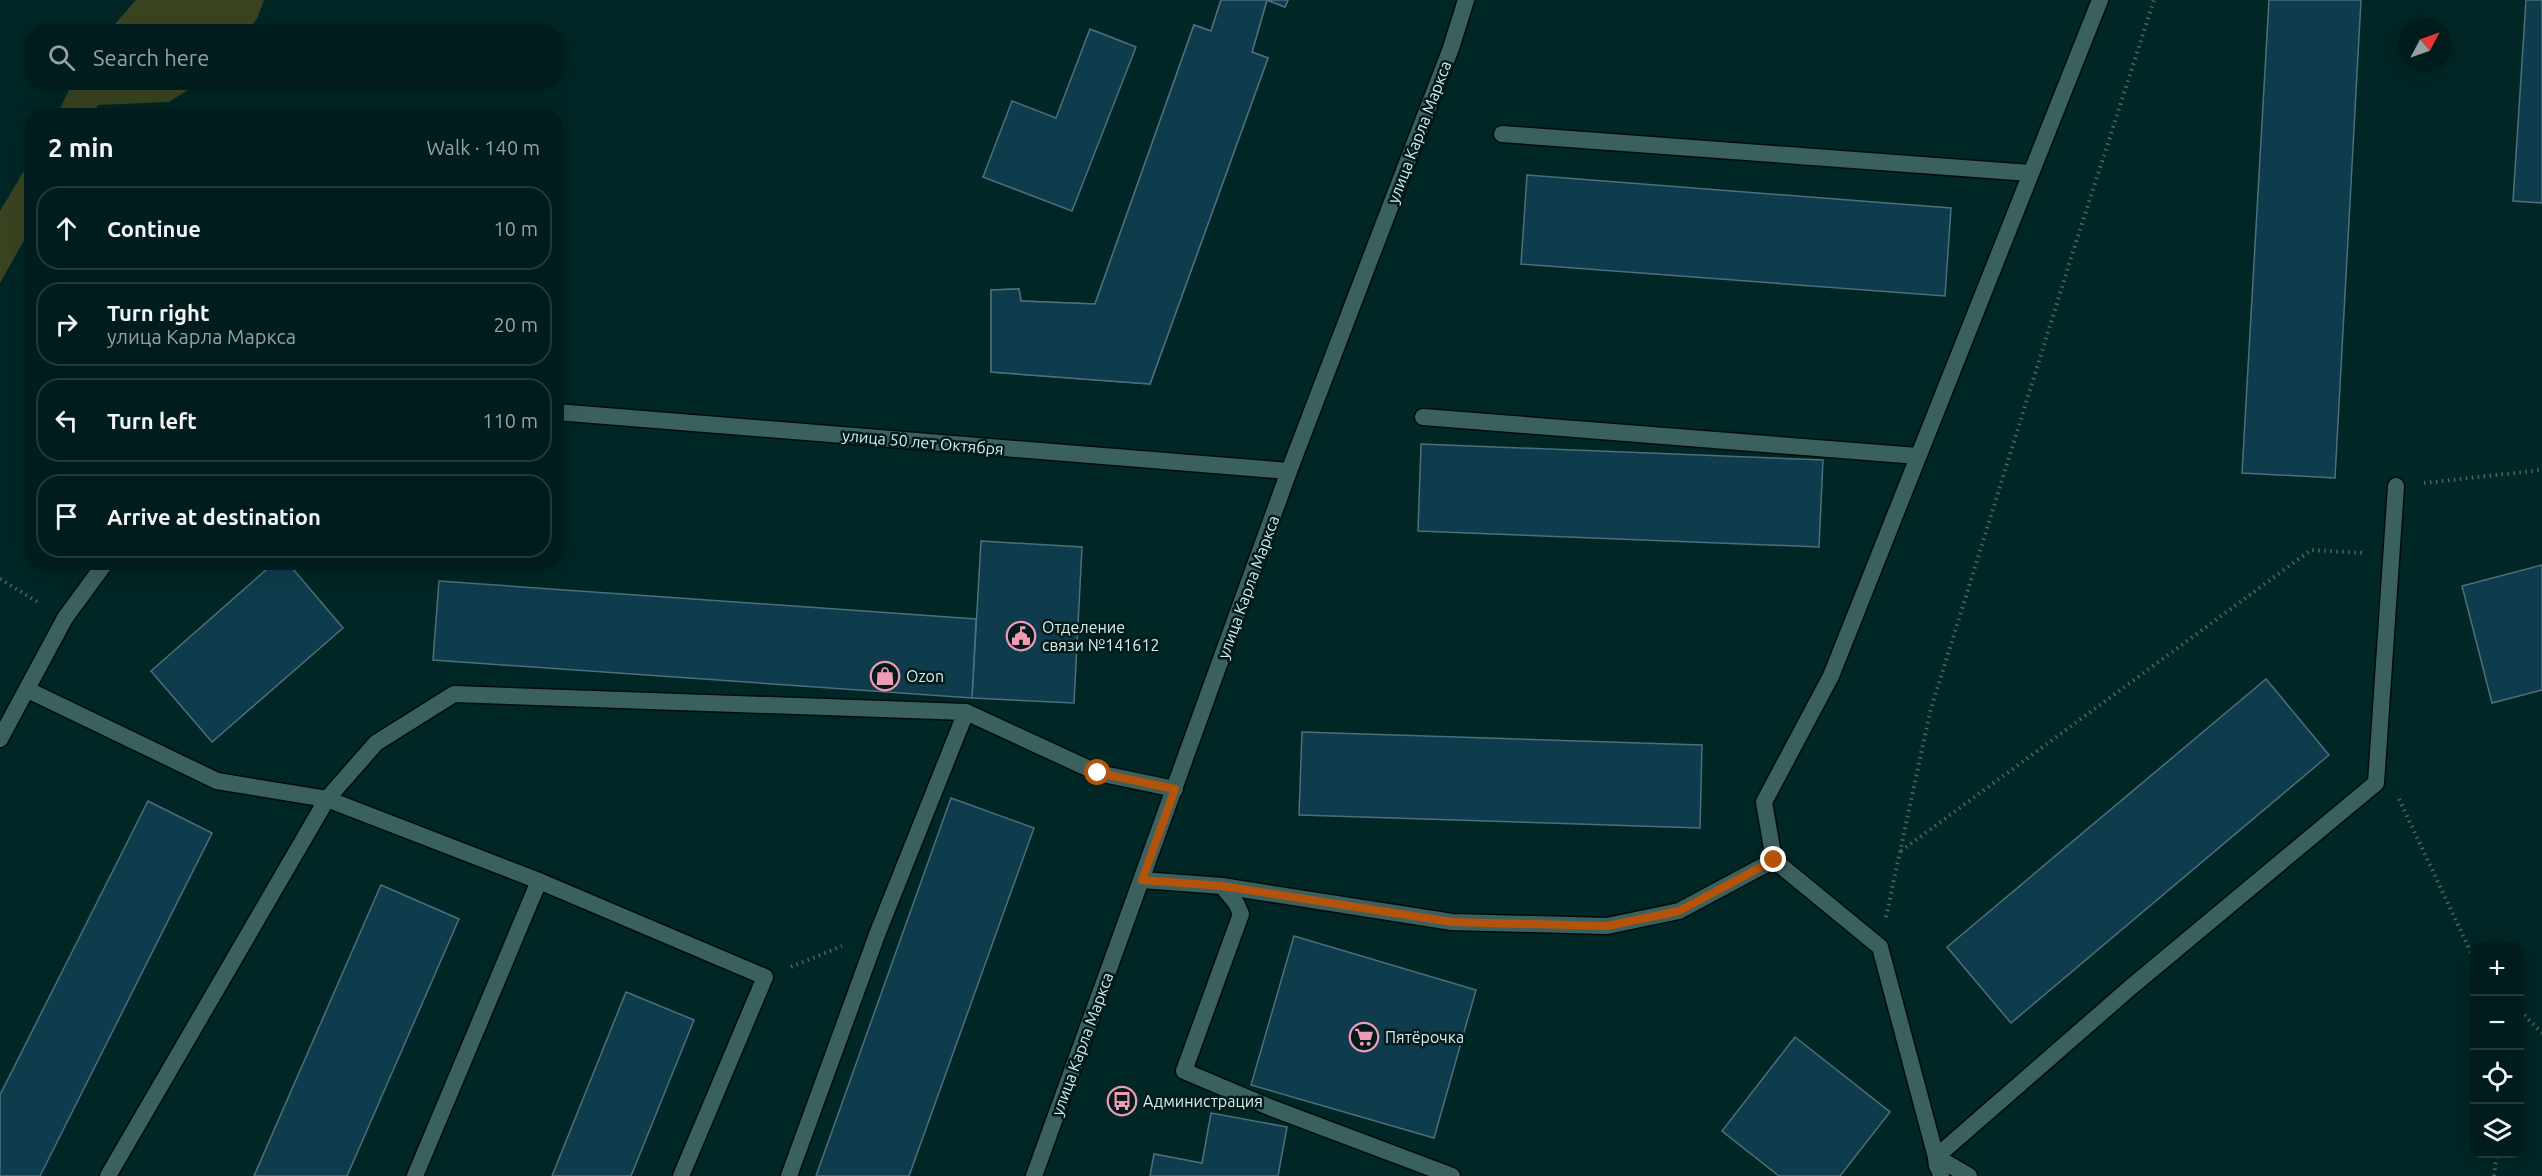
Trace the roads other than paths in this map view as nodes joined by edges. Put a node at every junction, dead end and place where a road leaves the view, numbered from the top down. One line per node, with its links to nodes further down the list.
1 (1466, 0): 8 (street, улица Карла Маркса)
2 (2100, 0): 4 (street)
3 (1502, 134): 4 (street)
4 (2030, 173): 7 (street)
5 (564, 413): 8 (street, улица 50 лет Октября)
6 (1424, 417): 7 (street)
7 (1918, 456): 16 (street)
8 (1289, 471): 14 (street, улица Карла Маркса)
9 (2396, 486): 20 (street)
10 (100, 570): 11 (street)
11 (28, 690): 13 (street); 15 (street)
12 (966, 712): 14 (street); 15 (street); 24 (street)
13 (0, 739)
14 (1175, 789): 17 (street, улица Карла Маркса)
15 (327, 799): 18 (street); 21 (street)
16 (1774, 860): 19 (street); 20 (street)
17 (1142, 880): 19 (street); 25 (street, улица Карла Маркса)
18 (539, 881): 22 (street); 23 (street)
19 (1222, 886): 26 (street)
20 (1936, 1157): 27 (street); 28 (street)
21 (108, 1176)
22 (415, 1176)
23 (681, 1176)
24 (789, 1176)
25 (1034, 1176)
26 (1452, 1176)
27 (1939, 1176)
28 (1970, 1176)

